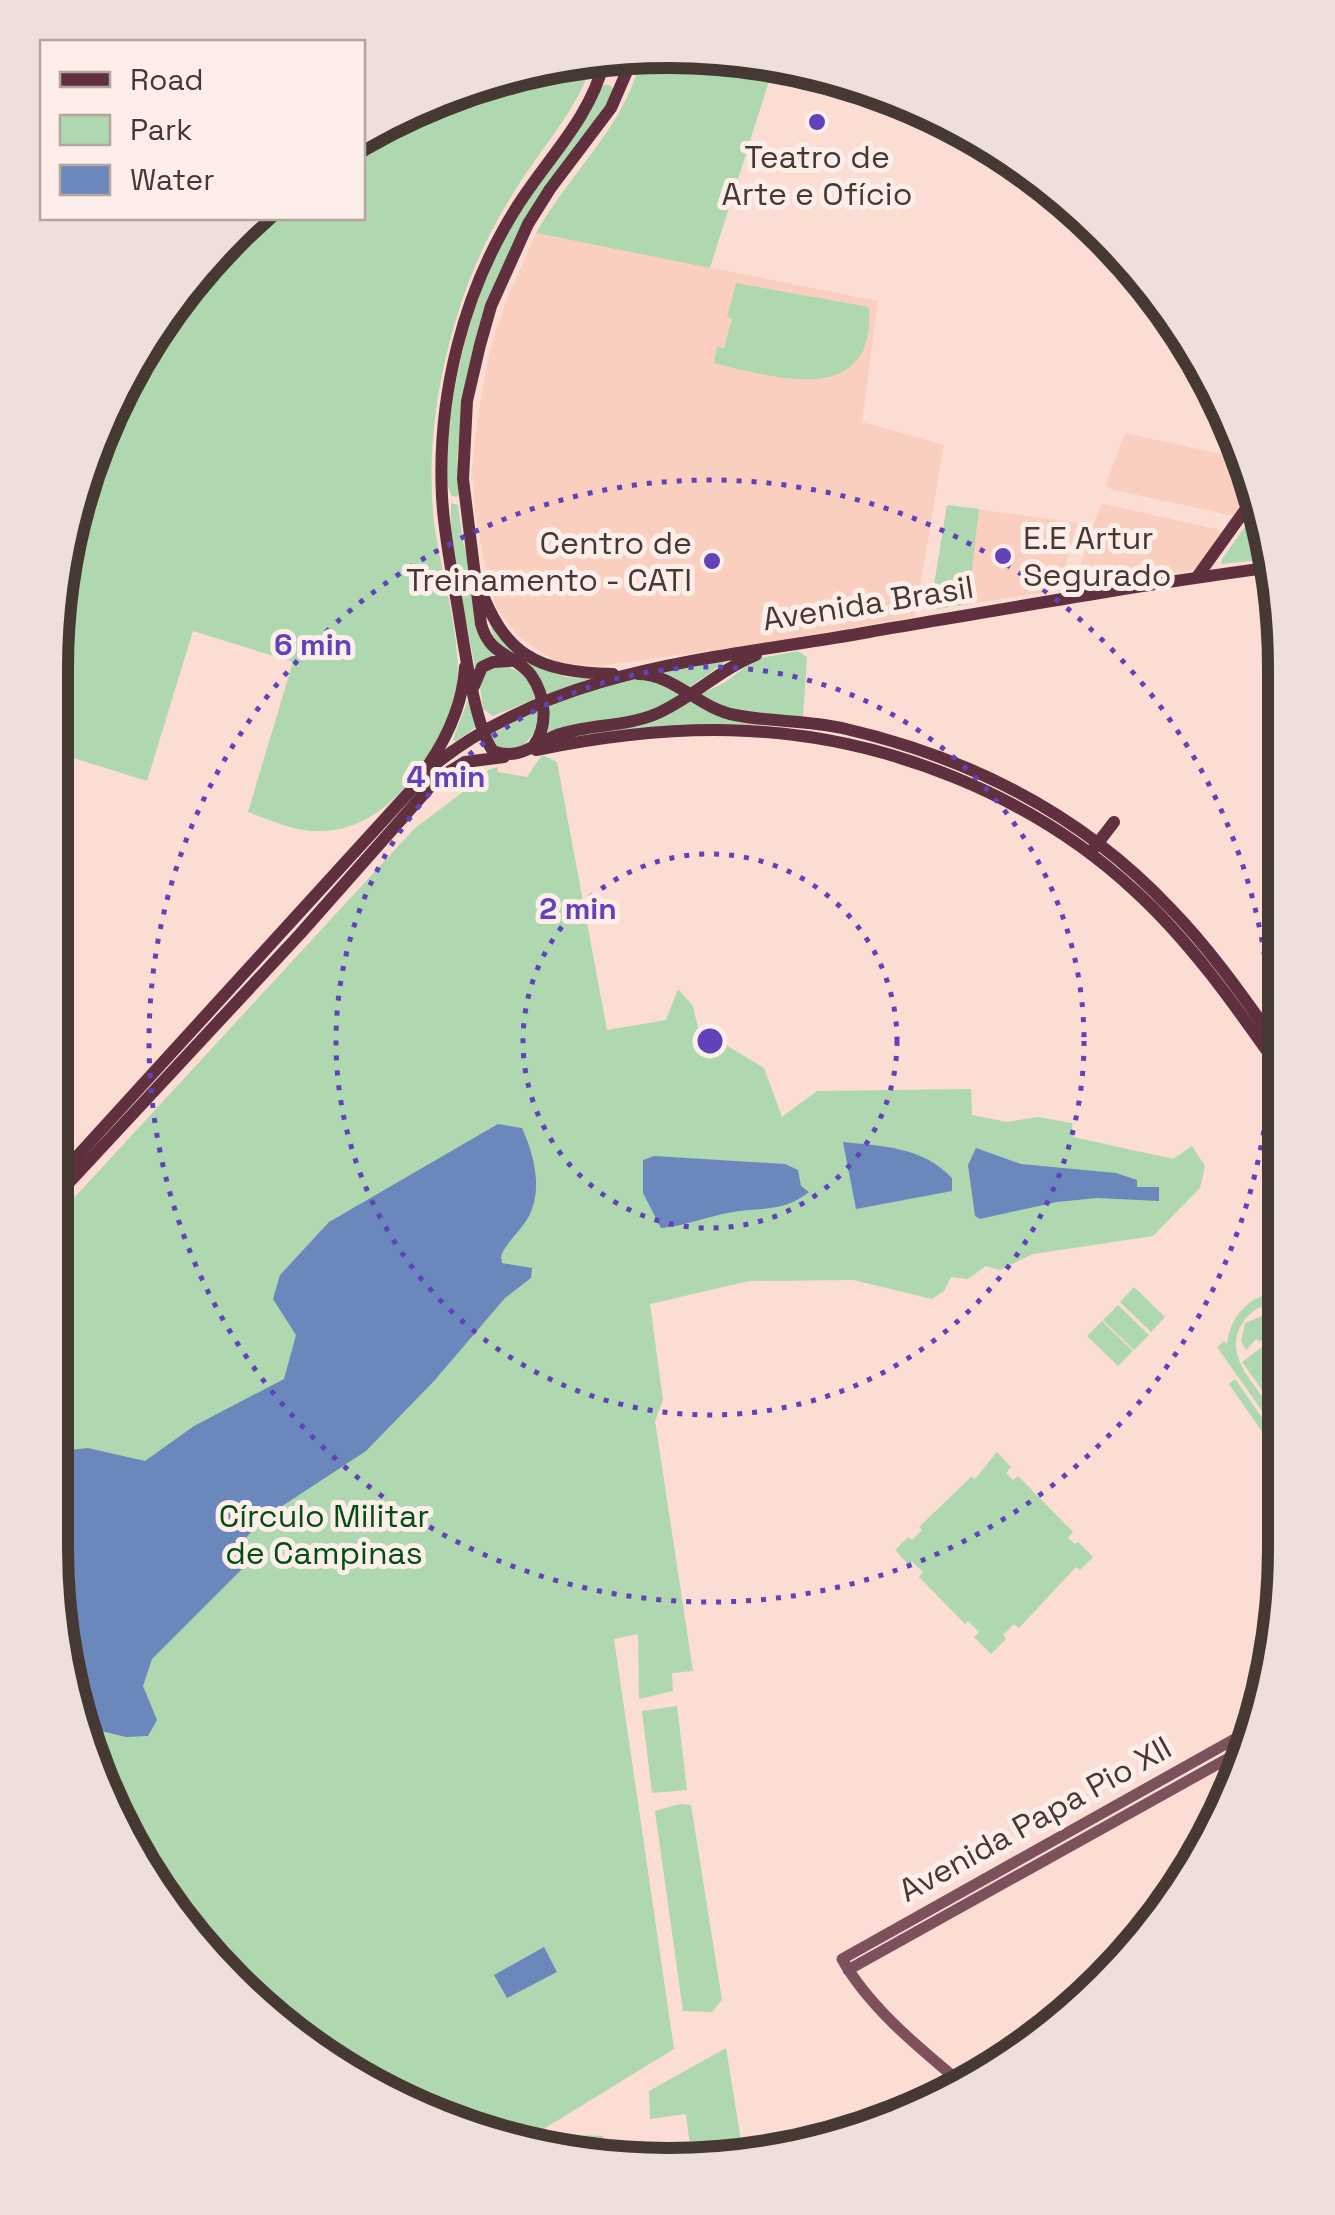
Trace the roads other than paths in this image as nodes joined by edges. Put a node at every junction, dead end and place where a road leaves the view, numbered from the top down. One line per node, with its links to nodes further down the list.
1 (628, 69): 4 (main road)
2 (601, 72): 3 (main road)
3 (597, 84): 4 (main road); 5 (main road)
4 (620, 92): 6 (main road)
5 (442, 501): 6 (main road); 12 (main road)
6 (466, 506): 10 (main road)
7 (1246, 509): 9 (main road)
8 (1259, 570): 9 (main road, Avenida Brasil)
9 (1198, 577): 11 (main road, Avenida Brasil)
10 (477, 580): 13 (main road); 14 (main road)
11 (777, 647): 14 (main road, Avenida Brasil); 16 (main road)
12 (466, 654): 15 (main road); 20 (main road)
13 (510, 661): 15 (main road); 17 (main road)
14 (628, 674): 16 (main road); 17 (main road, Avenida Brasil)
15 (474, 688): 18 (main road)
16 (688, 695): 19 (main road); 22 (main road)
17 (542, 702): 18 (main road, Avenida Brasil); 19 (main road)
18 (482, 730): 19 (main road); 20 (main road, Avenida Brasil)
19 (518, 754): 22 (main road); 26 (main road)
20 (412, 788): 25 (main road)
21 (1114, 822): 22 (main road)
22 (1095, 847): 23 (main road); 24 (main road)
23 (1268, 1033)
24 (1268, 1053)
25 (68, 1164)
26 (68, 1183)
27 (1237, 1738): 29 (street, Avenida Papa Pio XII)
28 (1230, 1756): 29 (street, Avenida Papa Pio XII)
29 (1059, 1844): 30 (street, Avenida Papa Pio XII)
30 (953, 2075)

